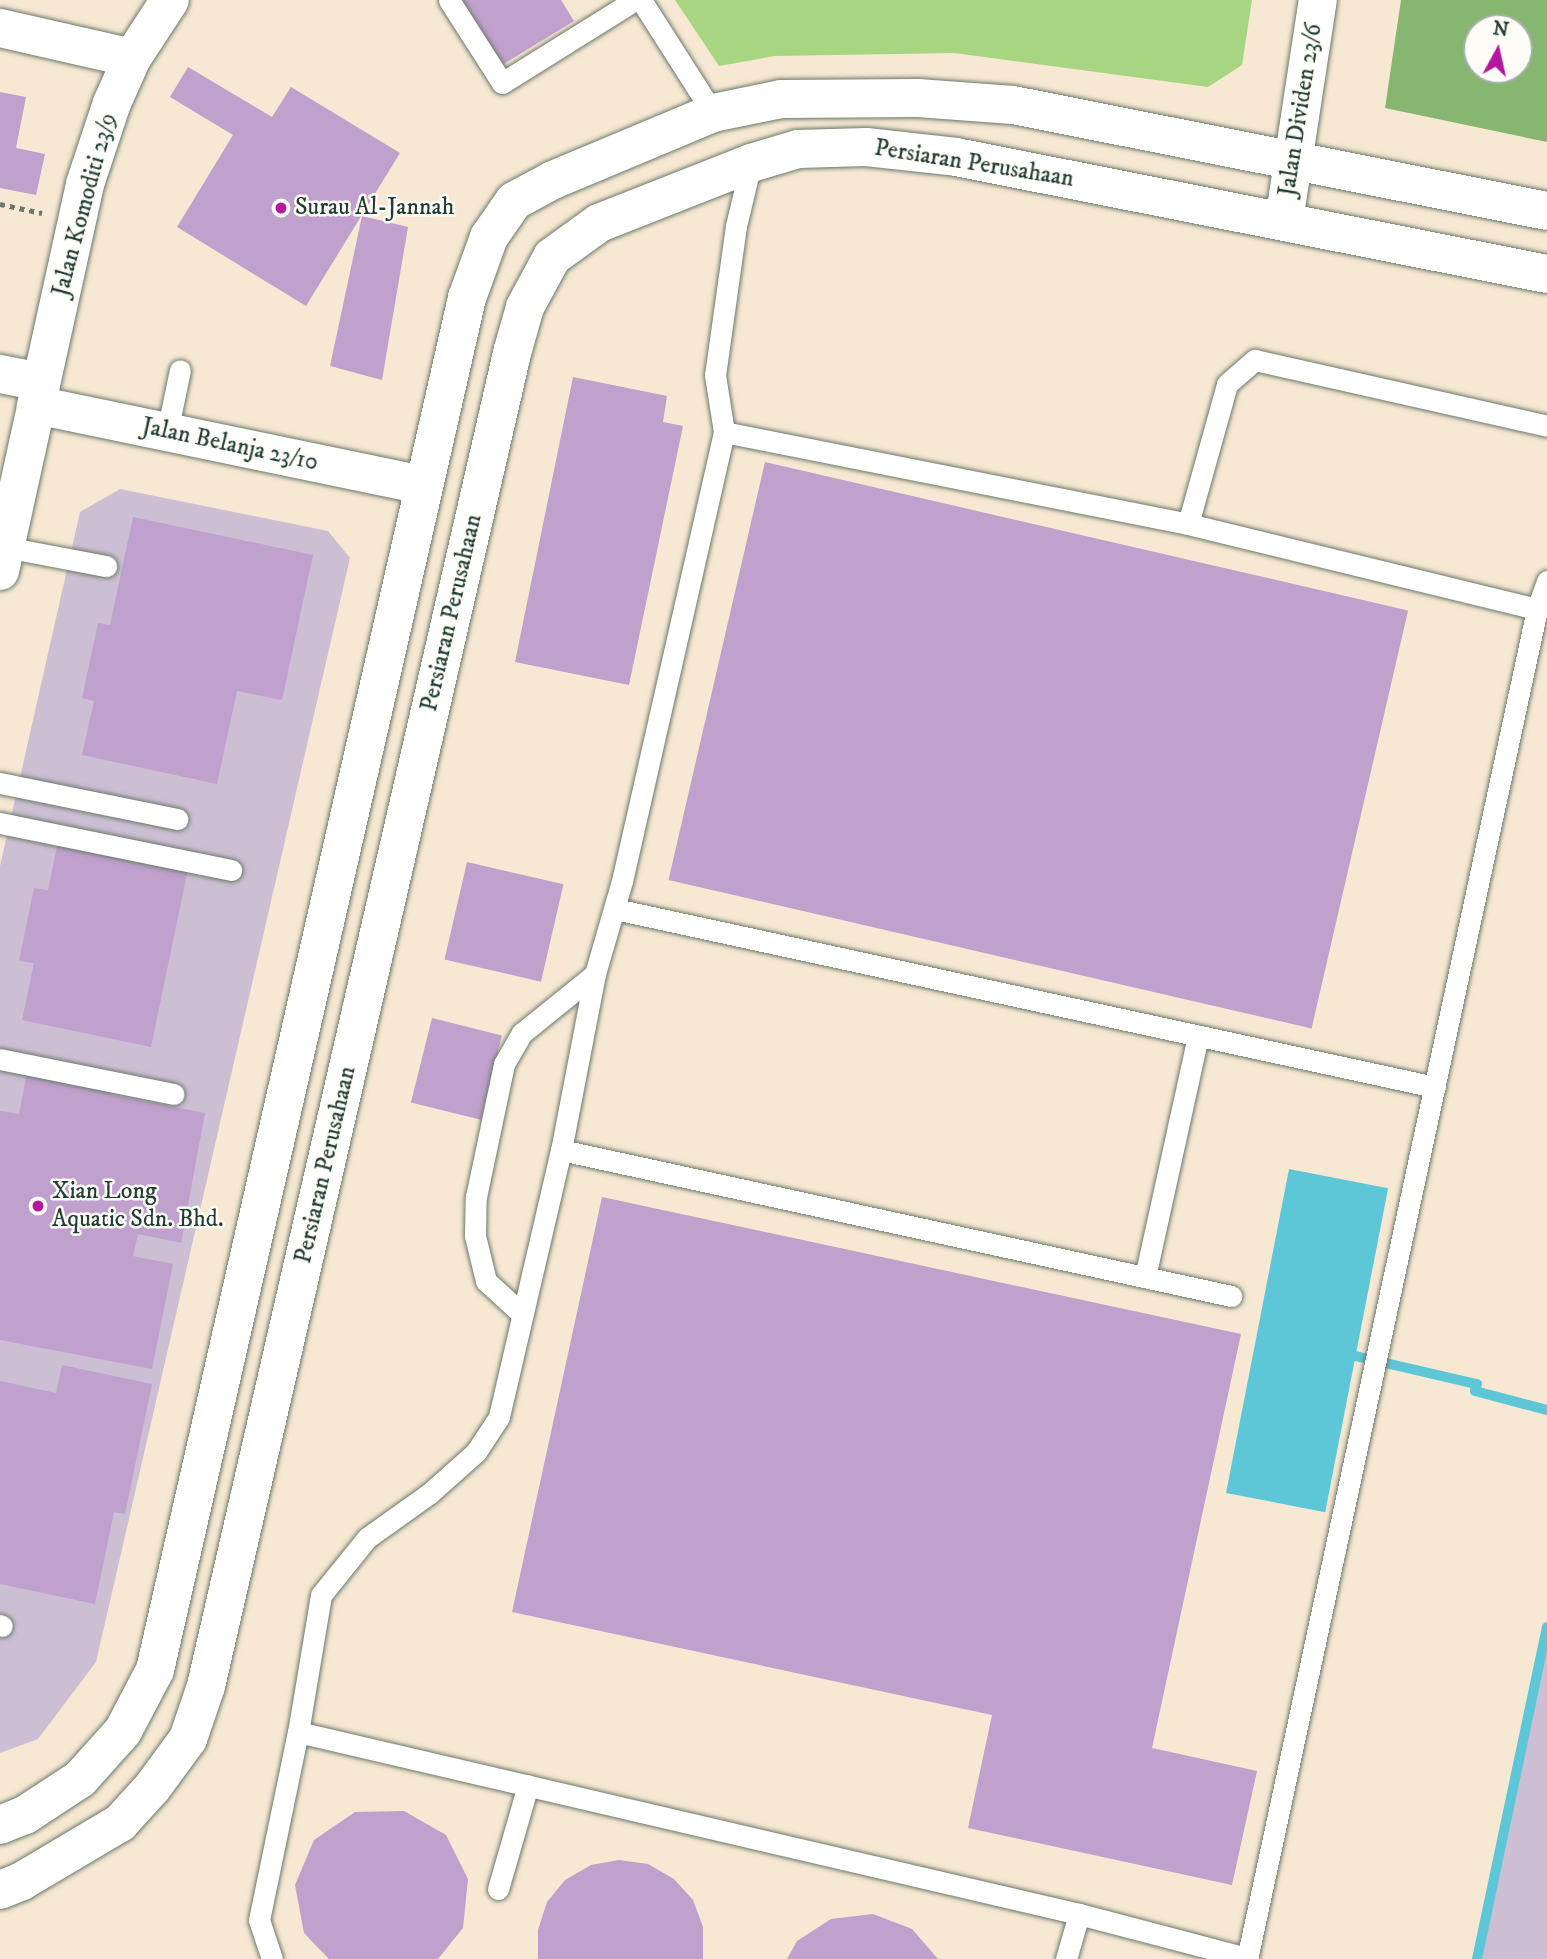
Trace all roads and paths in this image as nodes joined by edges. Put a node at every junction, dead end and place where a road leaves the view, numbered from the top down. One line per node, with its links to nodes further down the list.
1 (170, 0): 7 (main road, Jalan Komoditi 23/9)
2 (449, 0): 3 (lane)
3 (635, 0)
4 (640, 0): 8 (lane)
5 (1318, 0): 9 (main road, Jalan Dividen 23/6)
6 (0, 28): 7 (main road)
7 (132, 58): 16 (main road, Jalan Komoditi 23/9)
8 (713, 113): 9 (main road, Persiaran Perusahaan); 20 (main road, Persiaran Perusahaan)
9 (1294, 159): 11 (main road, Persiaran Perusahaan); 12 (main road, Jalan Dividen 23/6)
10 (751, 163): 12 (main road, Persiaran Perusahaan); 19 (lane); 44 (main road, Persiaran Perusahaan)
11 (1547, 211)
12 (1284, 221): 13 (main road, Persiaran Perusahaan)
13 (1547, 274)
14 (180, 370): 18 (lane)
15 (0, 374): 16 (main road, Jalan Belanja 23/10)
16 (38, 394): 18 (main road, Jalan Belanja 23/10); 22 (main road, Jalan Komoditi 23/9)
17 (1547, 426): 21 (lane)
18 (167, 432): 20 (main road, Jalan Belanja 23/10)
19 (724, 432): 21 (lane); 30 (lane)
20 (424, 485): 42 (main road, Persiaran Perusahaan)
21 (1188, 524): 25 (lane)
22 (3, 559): 23 (lane)
23 (106, 566)
24 (1547, 582): 25 (lane)
25 (1537, 609): 34 (lane)
26 (0, 783): 27 (lane)
27 (177, 819)
28 (0, 823): 29 (lane)
29 (231, 870)
30 (615, 909): 31 (lane); 32 (lane)
31 (595, 974): 36 (lane); 39 (lane)
32 (1198, 1035): 34 (lane); 37 (lane)
33 (0, 1059): 35 (lane)
34 (1435, 1087): 46 (lane)
35 (174, 1094)
36 (561, 1150): 37 (lane); 39 (lane)
37 (1145, 1277): 38 (lane)
38 (1231, 1296)
39 (521, 1313): 40 (lane)
40 (298, 1732): 41 (lane); 47 (lane)
41 (528, 1784): 43 (lane); 45 (lane)
42 (0, 1825)
43 (498, 1889)
44 (0, 1890)
45 (1079, 1914): 46 (lane); 48 (lane)
46 (1247, 1958)
47 (272, 1959)
48 (1066, 1959)

